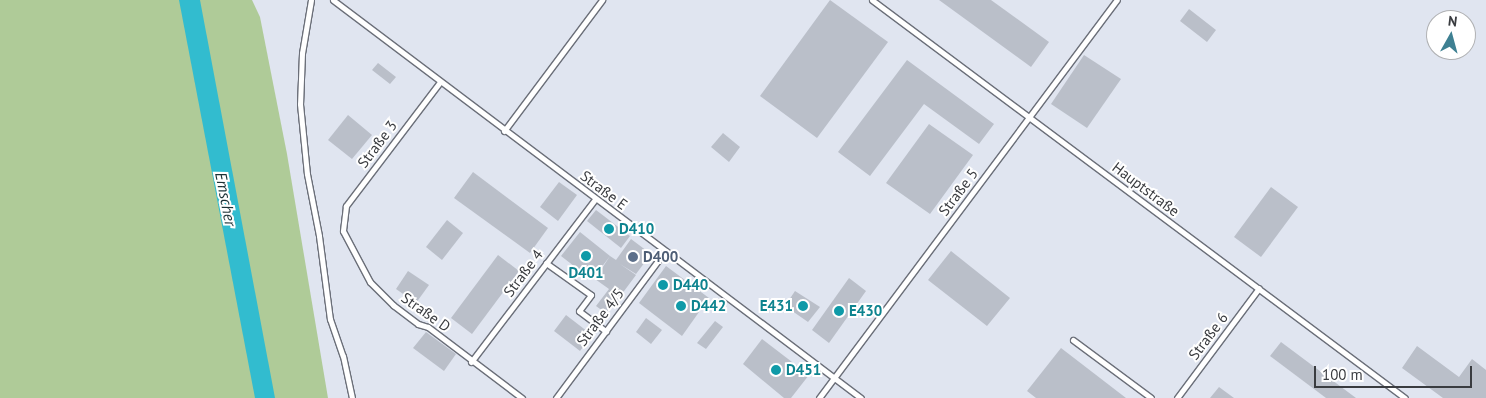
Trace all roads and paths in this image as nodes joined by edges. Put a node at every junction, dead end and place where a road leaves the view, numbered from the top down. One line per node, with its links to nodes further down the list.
1 (311, 0): 18 (lane)
2 (333, 0): 6 (lane, Straße E)
3 (602, 0): 8 (lane)
4 (872, 0): 7 (lane, Hauptstraße)
5 (1117, 0): 7 (lane, Straße 5)
6 (440, 82): 8 (lane, Straße E); 10 (lane, Straße 3)
7 (1029, 118): 13 (lane, Hauptstraße); 17 (lane, Straße 5)
8 (504, 131): 9 (lane, Straße E)
9 (595, 198): 11 (lane, Straße E); 12 (lane, Straße 4)
10 (342, 224): 16 (lane, Straße D)
11 (665, 251): 14 (lane, Straße 4/5); 17 (lane, Straße E)
12 (546, 263): 14 (lane); 16 (lane, Straße 4)
13 (1259, 288): 24 (lane, Straße 6); 25 (lane, Hauptstraße)
14 (606, 331): 20 (lane, Straße 4/5)
15 (1073, 340): 23 (lane)
16 (471, 362): 19 (lane, Straße D)
17 (834, 377): 21 (lane, Straße 5); 22 (lane, Straße E)
18 (352, 398)
19 (522, 398)
20 (556, 398)
21 (819, 398)
22 (861, 398)
23 (1151, 398)
24 (1177, 398)
25 (1405, 398)

